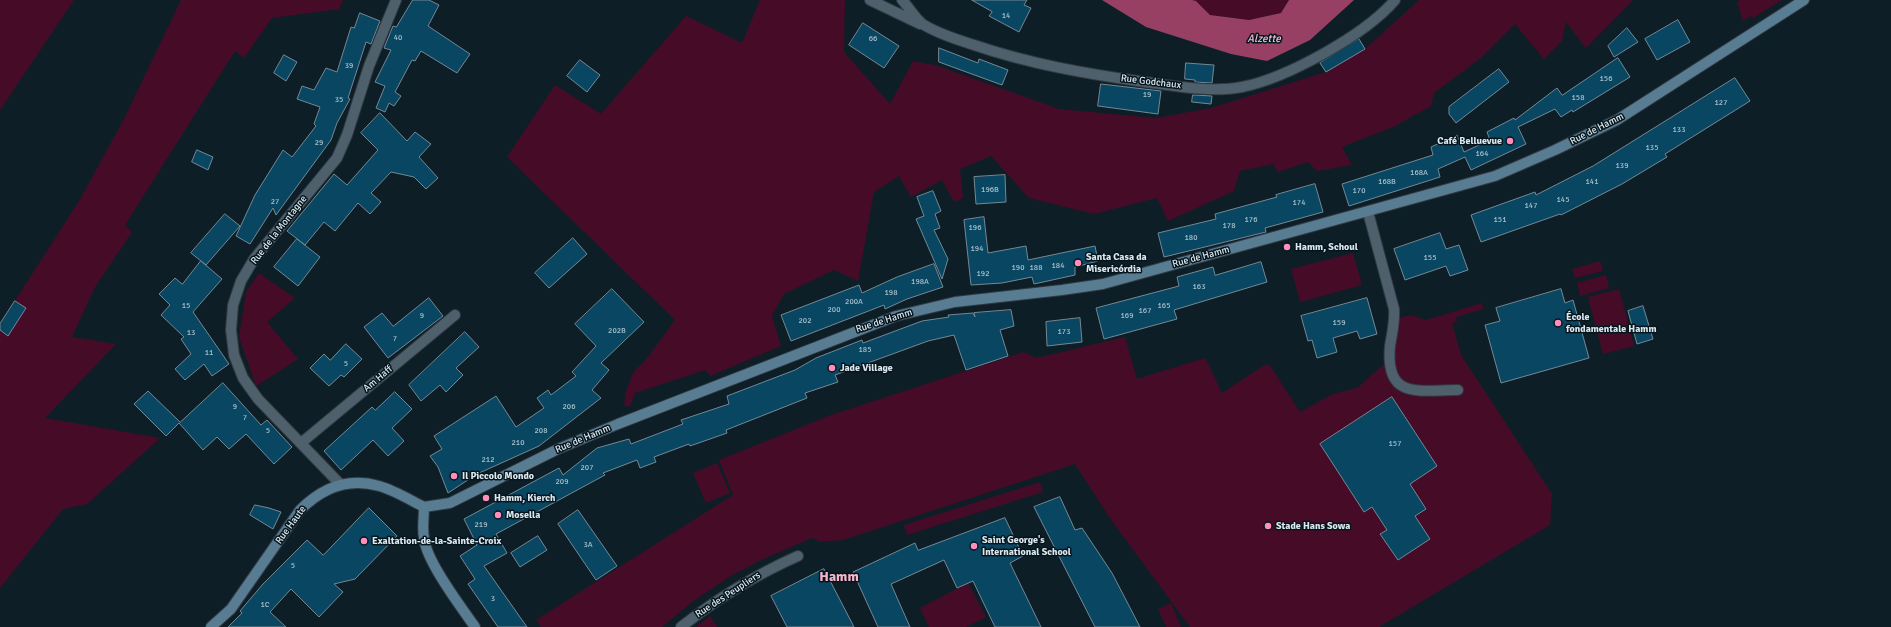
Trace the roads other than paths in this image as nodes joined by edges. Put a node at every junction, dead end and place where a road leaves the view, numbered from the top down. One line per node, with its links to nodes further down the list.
1 (396, 0): 10 (street, Rue de la Montagne)
2 (870, 0): 6 (street)
3 (902, 0): 6 (street, Rue Godchaux)
4 (1395, 0): 6 (street, Rue Godchaux)
5 (1804, 0): 7 (main road, Rue de Hamm)
6 (922, 24)
7 (1368, 212): 9 (street); 12 (main road, Rue de Hamm)
8 (455, 315): 10 (street, Am Haff)
9 (1458, 390)
10 (301, 443): 11 (street, Rue de la Montagne)
11 (341, 485): 12 (main road, Rue Haute); 14 (main road, Rue Haute)
12 (424, 507): 15 (main road)
13 (798, 556): 16 (street, Rue des Peupliers)
14 (211, 627)
15 (475, 627)
16 (681, 627)

